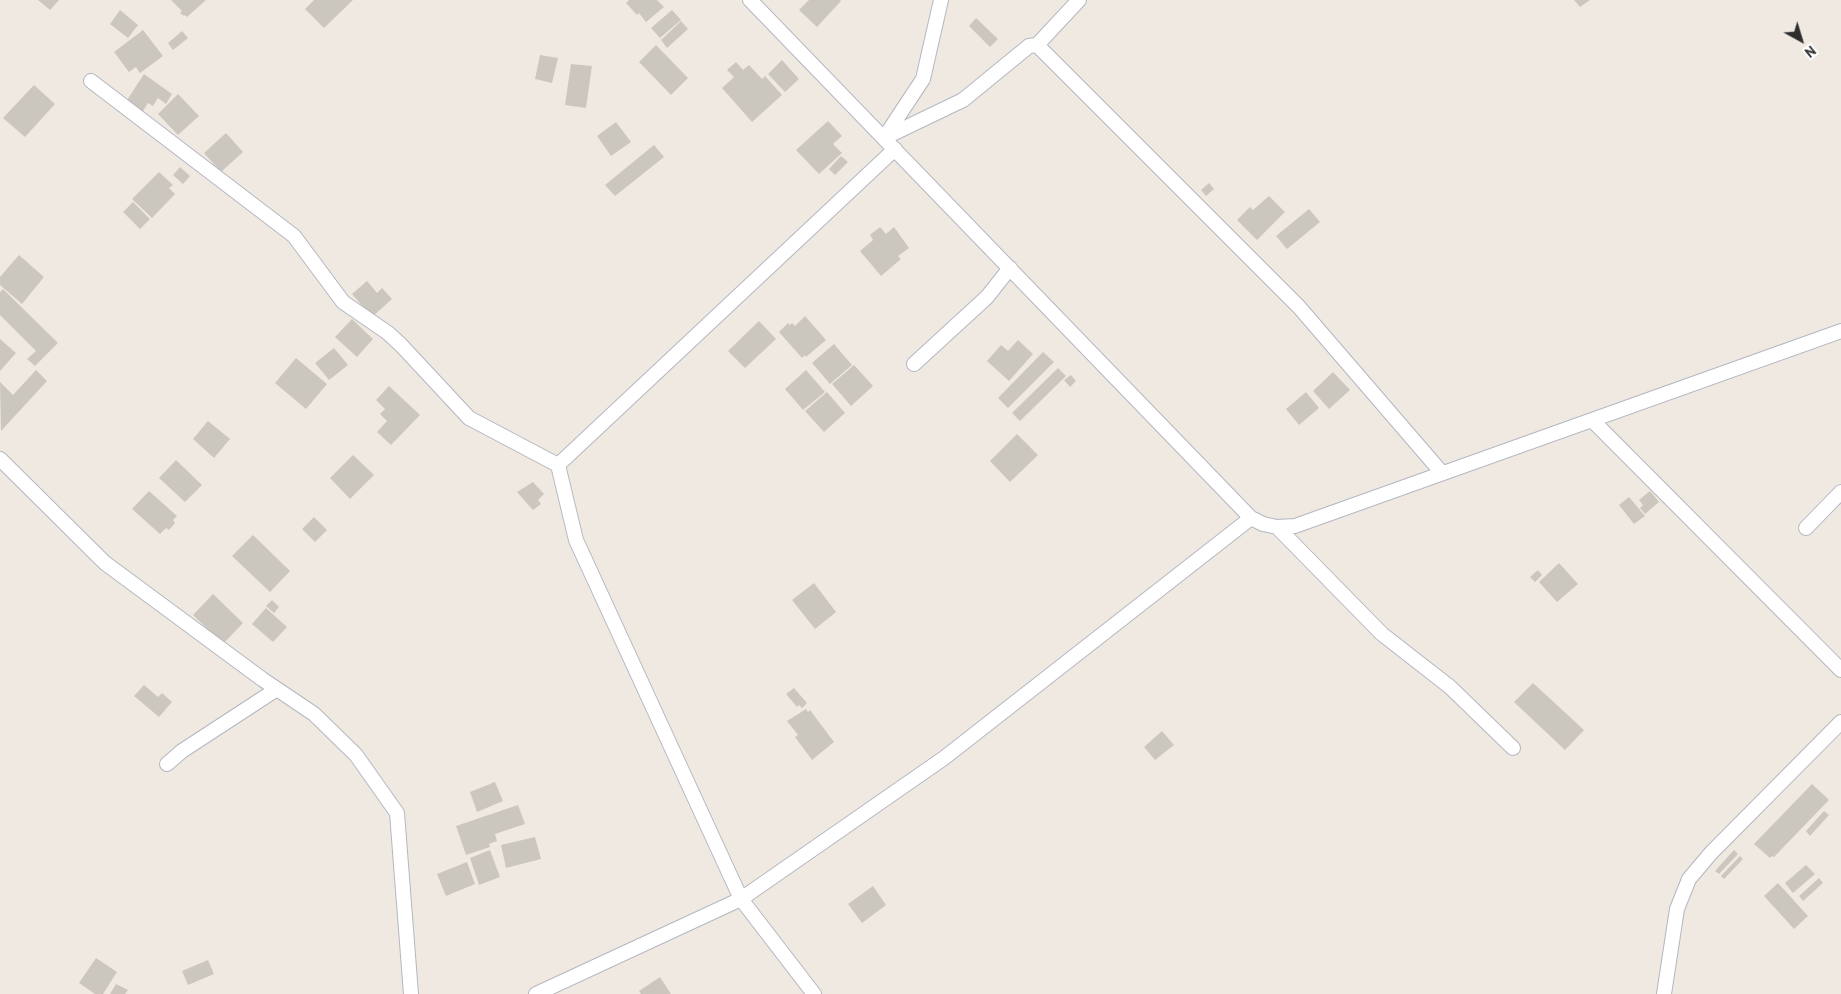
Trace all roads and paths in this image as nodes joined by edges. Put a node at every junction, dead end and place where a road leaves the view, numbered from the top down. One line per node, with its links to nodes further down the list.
1 (750, 0): 6 (street)
2 (941, 0): 6 (street)
3 (1079, 0): 4 (street)
4 (1037, 45): 6 (street); 14 (street)
5 (91, 81): 13 (street)
6 (884, 138): 7 (street)
7 (895, 149): 8 (street); 13 (street)
8 (1010, 268): 10 (street); 16 (street)
9 (1841, 331): 11 (street)
10 (914, 364)
11 (1592, 420): 14 (street); 19 (street)
12 (0, 458): 20 (street)
13 (558, 465): 24 (street)
14 (1442, 473): 17 (street)
15 (1841, 492): 18 (street)
16 (1252, 518): 17 (street); 24 (street)
17 (1277, 527): 22 (street)
18 (1806, 528)
19 (1841, 670)
20 (277, 689): 23 (street); 25 (street)
21 (1841, 722): 28 (street)
22 (1513, 748)
23 (168, 764)
24 (741, 899): 26 (street); 27 (street)
25 (411, 994)
26 (536, 994)
27 (814, 994)
28 (1664, 994)

